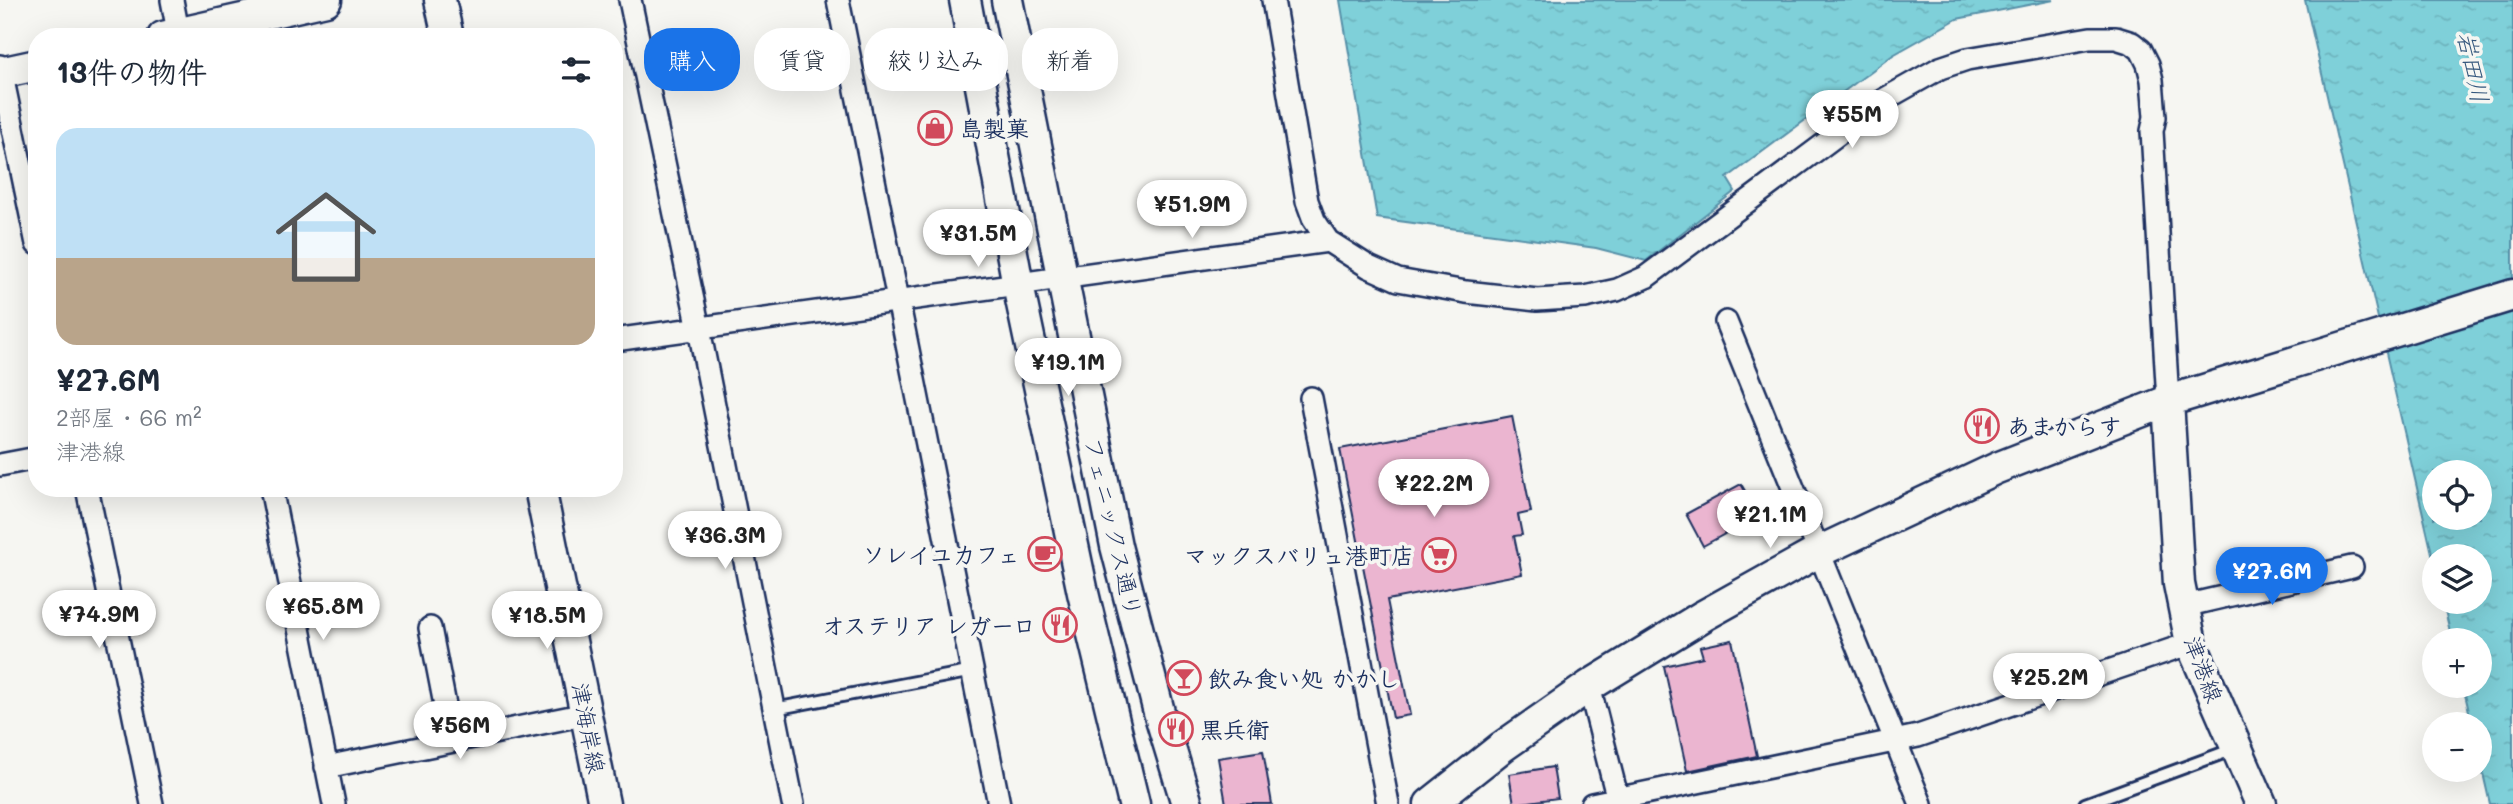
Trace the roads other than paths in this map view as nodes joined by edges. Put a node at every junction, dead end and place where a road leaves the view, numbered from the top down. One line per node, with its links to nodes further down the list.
1 (172, 0): 9 (street)
2 (326, 0): 10 (street)
3 (440, 0): 11 (street)
4 (630, 0): 21 (street)
5 (838, 0): 19 (street)
6 (965, 0): 17 (street, フェニックス通り)
7 (1007, 0): 16 (street, フェニックス通り)
8 (1273, 0): 15 (street)
9 (173, 28)
10 (207, 28)
11 (446, 28)
12 (28, 66): 13 (street)
13 (0, 71): 14 (street)
14 (28, 202)
15 (1328, 241): 16 (street); 24 (street)
16 (1062, 280): 17 (street); 51 (street, フェニックス通り)
17 (1018, 285): 19 (street); 50 (street, フェニックス通り)
18 (2513, 295): 24 (street)
19 (899, 302): 21 (street); 35 (street)
20 (1726, 322): 30 (street)
21 (699, 330): 22 (street); 37 (street)
22 (623, 339)
23 (1311, 398): 52 (street)
24 (2168, 401): 30 (street); 32 (street, 津港線)
25 (28, 460): 26 (street)
26 (0, 465)
27 (89, 497): 45 (street)
28 (273, 497): 42 (street)
29 (542, 497): 38 (street, 津海岸線)
30 (1818, 552): 36 (street); 40 (street)
31 (2351, 567): 32 (street)
32 (2184, 606): 34 (street, 津港線)
33 (430, 628): 39 (street)
34 (2191, 643): 40 (street); 41 (street, 津港線)
35 (973, 671): 37 (lane); 49 (street)
36 (1589, 686): 44 (street); 53 (street)
37 (774, 709): 48 (street)
38 (586, 714): 39 (street); 47 (street, 津海岸線)
39 (452, 741): 42 (street)
40 (1896, 741): 44 (street); 55 (street)
41 (2236, 748): 43 (lane); 58 (street, 津港線)
42 (326, 767): 46 (street)
43 (2120, 792): 56 (lane); 57 (lane)
44 (1617, 802): 54 (street)
45 (152, 804)
46 (334, 804)
47 (604, 804)
48 (793, 804)
49 (999, 804)
50 (1134, 804)
51 (1187, 804)
52 (1388, 804)
53 (1430, 804)
54 (1592, 804)
55 (1921, 804)
56 (2085, 804)
57 (2125, 804)
58 (2261, 804)

